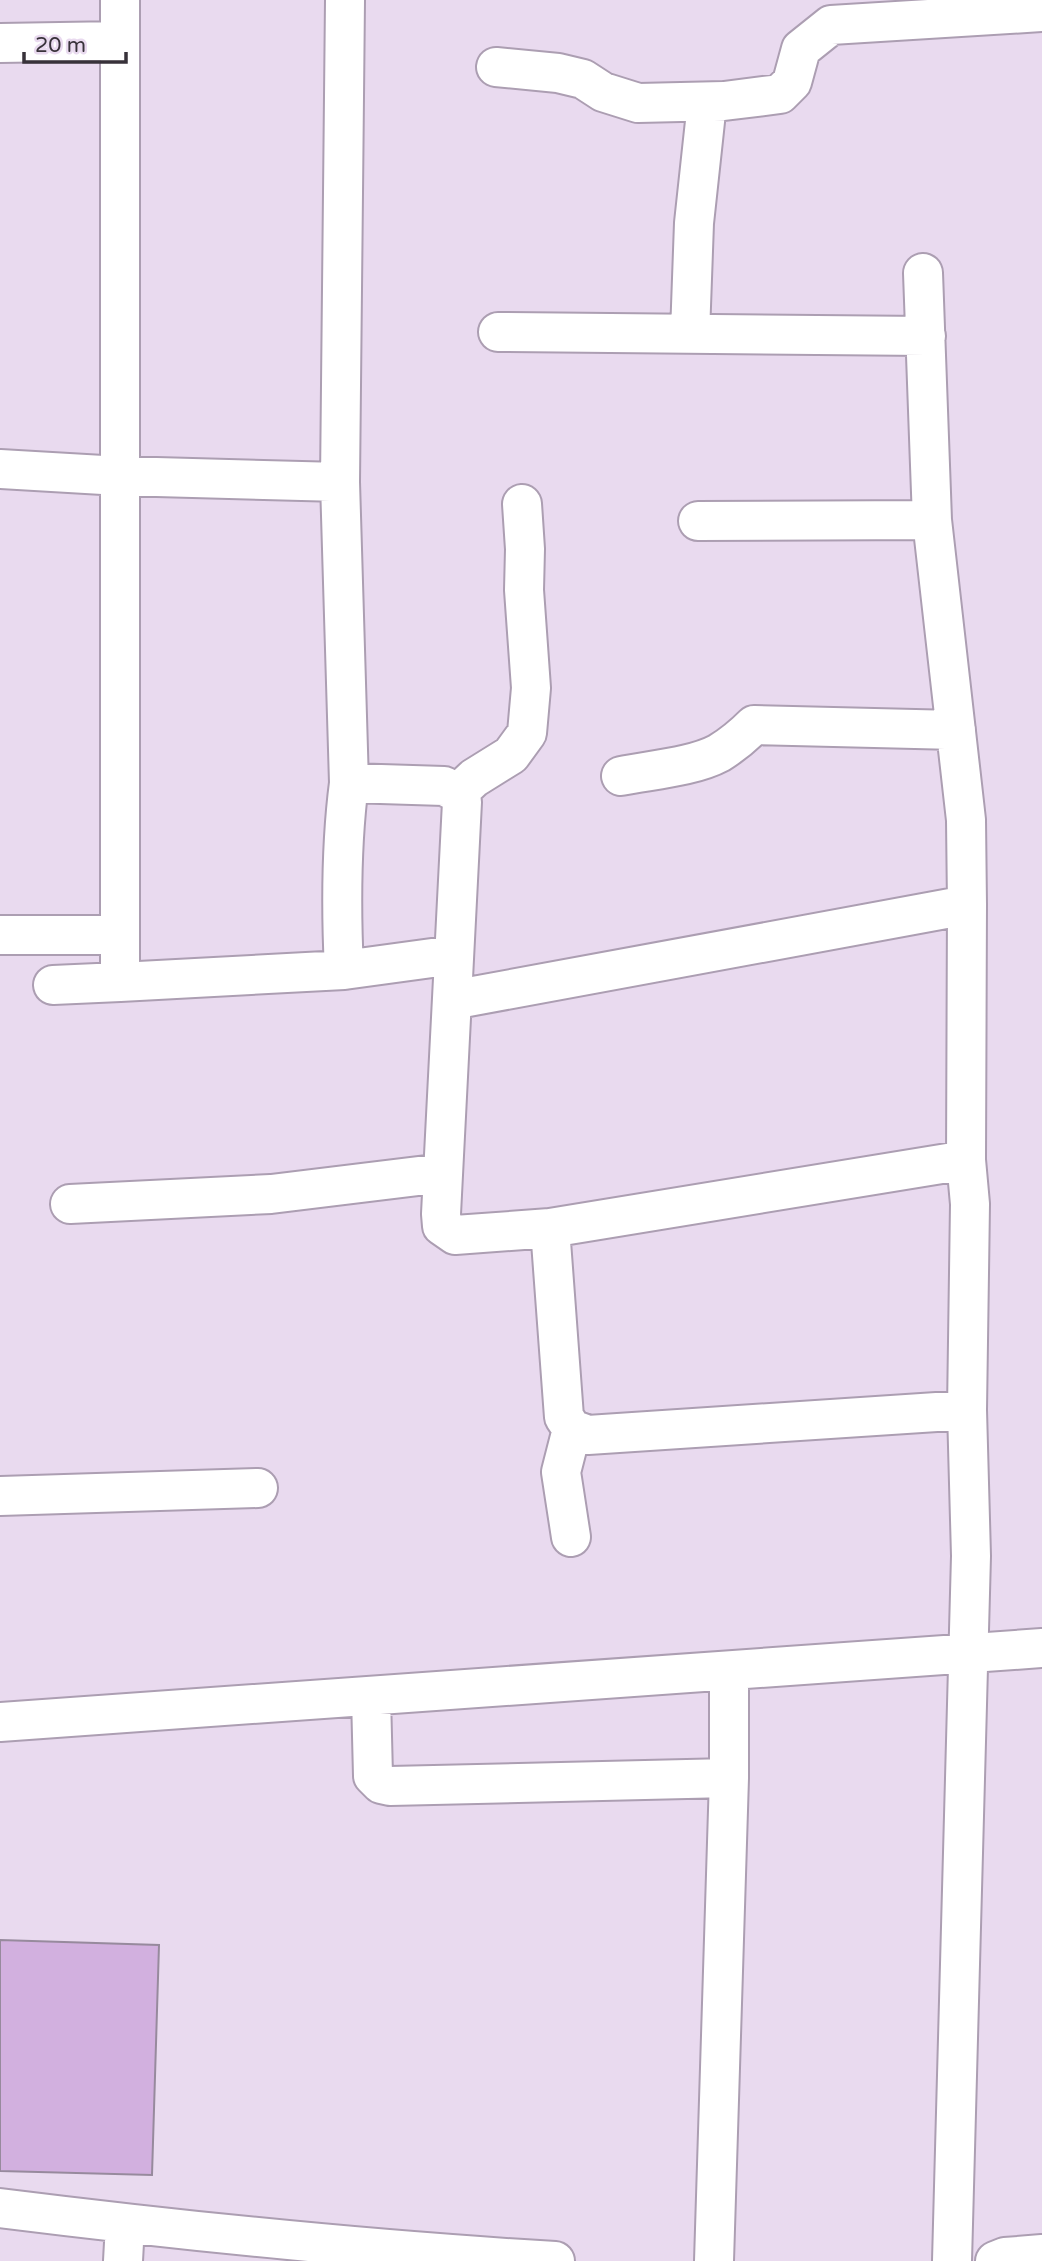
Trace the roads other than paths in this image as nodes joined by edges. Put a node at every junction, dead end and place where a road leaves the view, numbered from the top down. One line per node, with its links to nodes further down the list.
1 (120, 0): 5 (street)
2 (345, 0): 15 (street)
3 (999, 7): 4 (street); 8 (street)
4 (1042, 12)
5 (120, 41): 6 (street); 14 (street)
6 (0, 43)
7 (496, 67): 8 (street)
8 (707, 103): 11 (street)
9 (923, 274): 12 (street)
10 (498, 332): 11 (street)
11 (690, 334): 12 (street)
12 (926, 336): 17 (street)
13 (0, 469): 14 (street)
14 (120, 477): 15 (street); 25 (street)
15 (340, 482): 21 (street)
16 (522, 504): 22 (street)
17 (932, 520): 18 (street); 19 (street)
18 (698, 521)
19 (956, 730): 20 (street); 23 (street)
20 (621, 775)
21 (349, 783): 22 (street); 27 (street)
22 (458, 793): 26 (street)
23 (967, 905): 30 (street); 31 (street)
24 (0, 935): 25 (street)
25 (120, 935): 28 (street)
26 (454, 955): 27 (street); 30 (street)
27 (344, 970): 28 (street)
28 (120, 982): 29 (street)
29 (53, 985)
30 (452, 1000): 32 (street)
31 (966, 1160): 34 (street); 35 (street)
32 (443, 1173): 33 (street); 34 (street)
33 (70, 1204)
34 (550, 1228): 36 (street)
35 (967, 1410): 36 (street); 41 (street)
36 (572, 1429): 39 (street)
37 (258, 1488): 38 (street)
38 (0, 1496)
39 (571, 1537)
40 (1042, 1648): 41 (street)
41 (968, 1654): 42 (street); 53 (street)
42 (729, 1671): 43 (street); 45 (street)
43 (371, 1696): 44 (street); 45 (street)
44 (0, 1722)
45 (729, 1778): 52 (street)
46 (0, 2208): 47 (street)
47 (125, 2224): 49 (street); 50 (street)
48 (1042, 2254): 54 (street)
49 (387, 2255): 51 (street)
50 (123, 2261)
51 (555, 2261)
52 (714, 2261)
53 (952, 2261)
54 (995, 2261)

